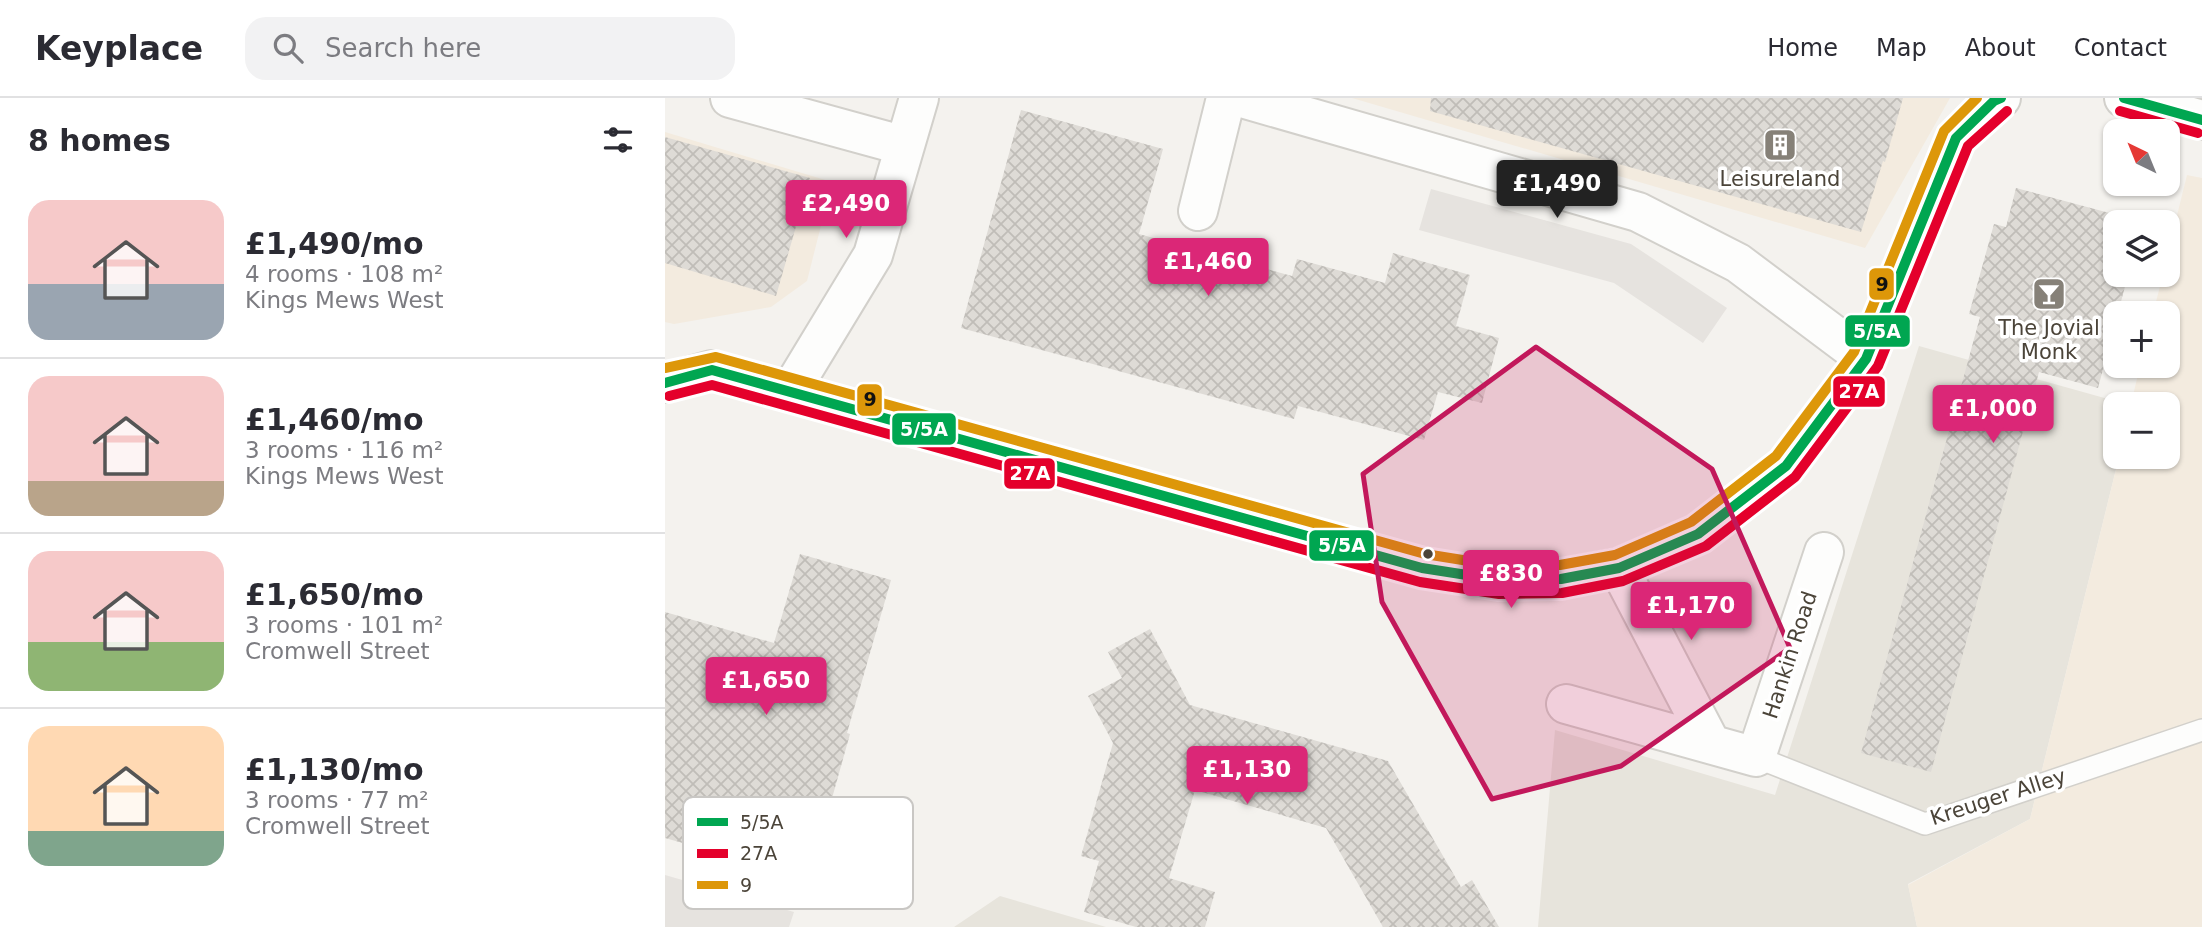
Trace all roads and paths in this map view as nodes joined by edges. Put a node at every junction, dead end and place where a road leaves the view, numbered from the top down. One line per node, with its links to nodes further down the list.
1 (919, 98): 8 (street)
2 (1226, 98): 9 (street)
3 (1242, 98): 10 (street)
4 (2124, 98): 7 (street)
5 (1995, 99): 10 (street)
6 (741, 101): 8 (street)
7 (2202, 120)
8 (905, 146): 12 (street)
9 (1198, 211)
10 (1866, 359): 14 (street)
11 (665, 383): 12 (street)
12 (791, 390): 14 (street)
13 (1825, 552): 18 (street, Hankin Road)
14 (1619, 568): 17 (street)
15 (1566, 704): 17 (street)
16 (2202, 730): 18 (lane, Kreuger Alley)
17 (1710, 744): 18 (street)
18 (1756, 757)

